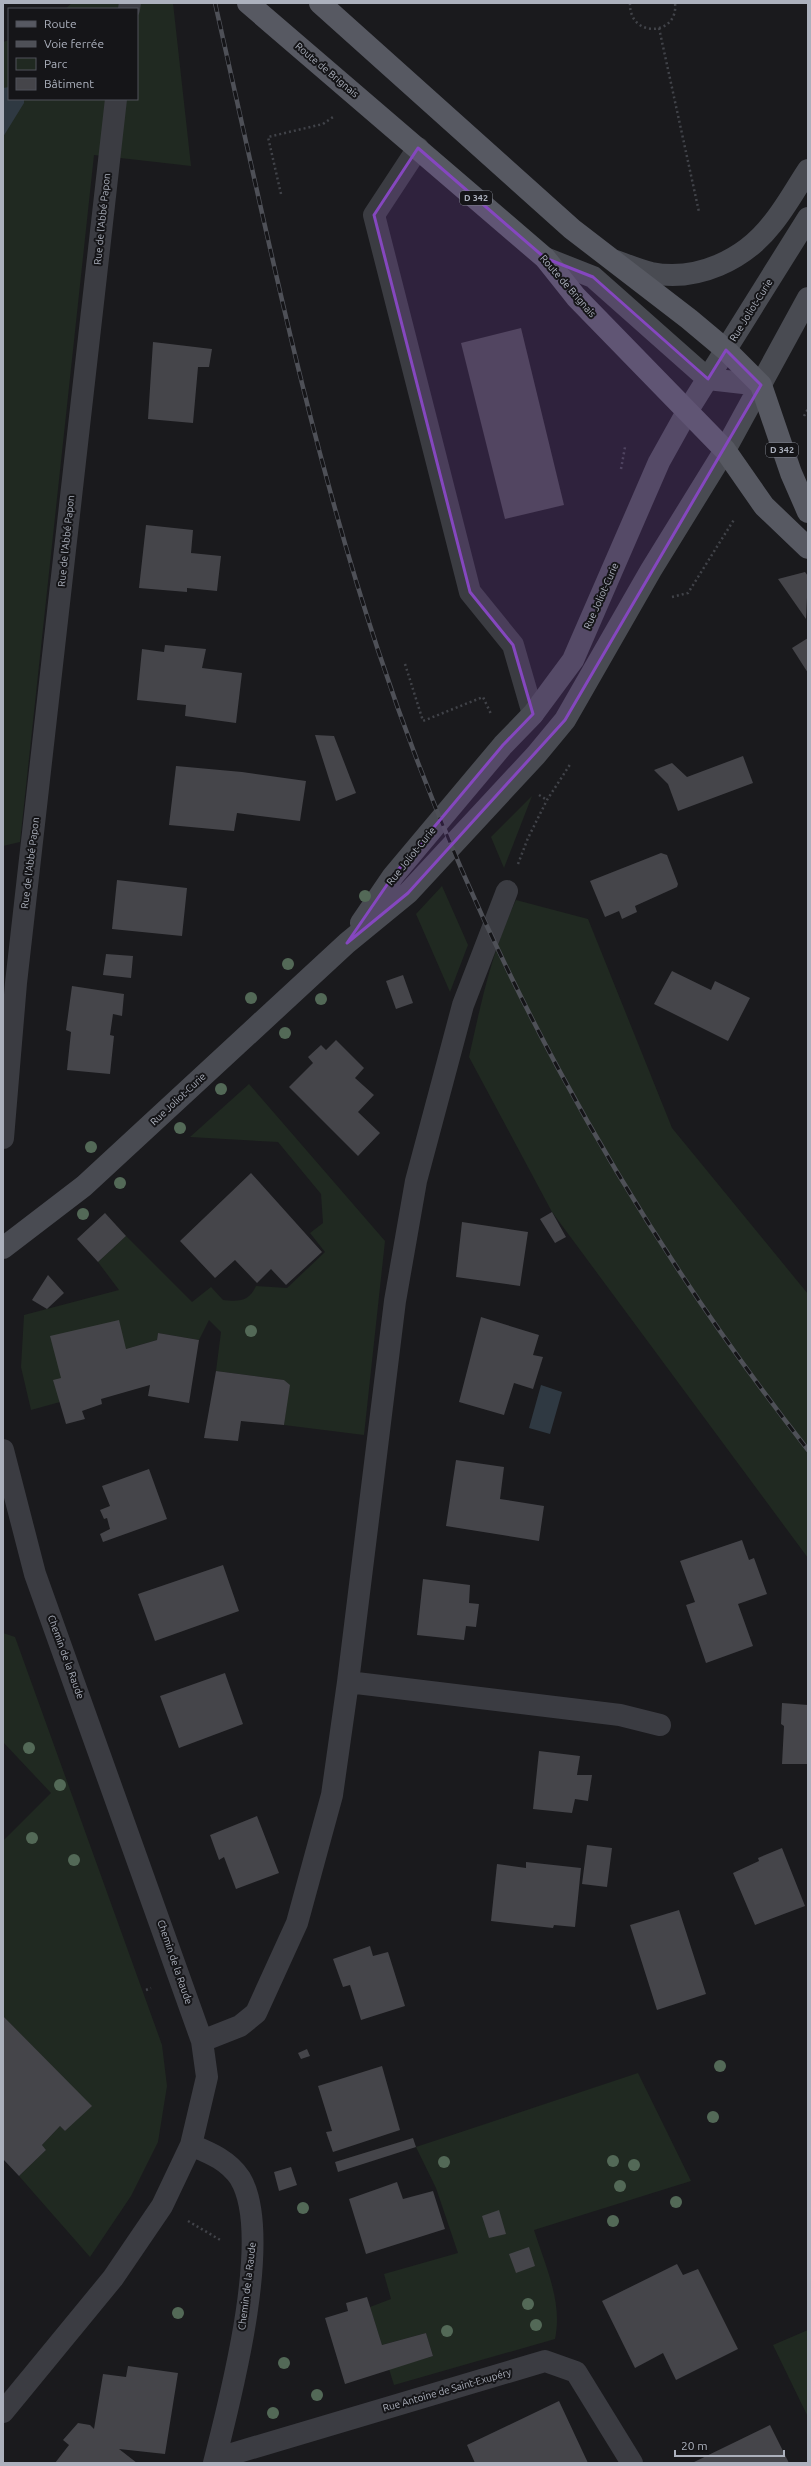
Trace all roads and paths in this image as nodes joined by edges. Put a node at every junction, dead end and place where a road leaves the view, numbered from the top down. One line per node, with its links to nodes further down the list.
1 (248, 3): 8 (main road, Route de Brignais / D 342)
2 (320, 3): 14 (main road, D 342)
3 (630, 3): 5 (path)
4 (675, 3): 5 (path)
5 (659, 28): 11 (path)
6 (116, 100): 32 (street, Rue de l'Abbé Papon)
7 (323, 124): 10 (path)
8 (418, 148): 13 (main road, Route de Brignais / D 342); 29 (street)
9 (808, 170): 14 (main road)
10 (281, 194)
11 (699, 212)
12 (808, 218): 16 (main road, Rue Joliot-Curie)
13 (545, 258): 17 (main road, D 342); 19 (main road, Route de Brignais / D 342)
14 (610, 259): 16 (main road, D 342)
15 (808, 298): 18 (main road, Rue Joliot-Curie)
16 (726, 350): 17 (main road, Rue Joliot-Curie); 18 (main road, D 342)
17 (708, 379): 18 (main road); 19 (main road, Rue Joliot-Curie)
18 (761, 385): 21 (main road, Rue Joliot-Curie); 23 (main road, D 342)
19 (688, 410): 21 (main road, Route de Brignais / D 342); 29 (main road, Rue Joliot-Curie)
20 (625, 447): 22 (path)
21 (725, 450): 25 (main road, Route de Brignais / D 342); 31 (main road, Rue Joliot-Curie)
22 (621, 470)
23 (808, 512)
24 (732, 522): 26 (path)
25 (808, 548)
26 (671, 597)
27 (406, 664): 28 (path)
28 (483, 697)
29 (534, 714): 31 (main road, Rue Joliot-Curie)
30 (507, 891): 36 (street)
31 (347, 944): 34 (main road, Rue Joliot-Curie)
32 (9, 978): 33 (street, Rue de l'Abbé Papon)
33 (3, 1138)
34 (3, 1248)
35 (3, 1450): 38 (street, Chemin de la Raude)
36 (348, 1682): 37 (street); 38 (street)
37 (660, 1725)
38 (202, 2041): 39 (street, Chemin de la Raude)
39 (191, 2145): 42 (street); 43 (street, Chemin de la Raude)
40 (182, 2218): 41 (path)
41 (225, 2242)
42 (3, 2412)
43 (214, 2461): 44 (street, Rue Antoine de Saint-Exupéry)
44 (632, 2463)

